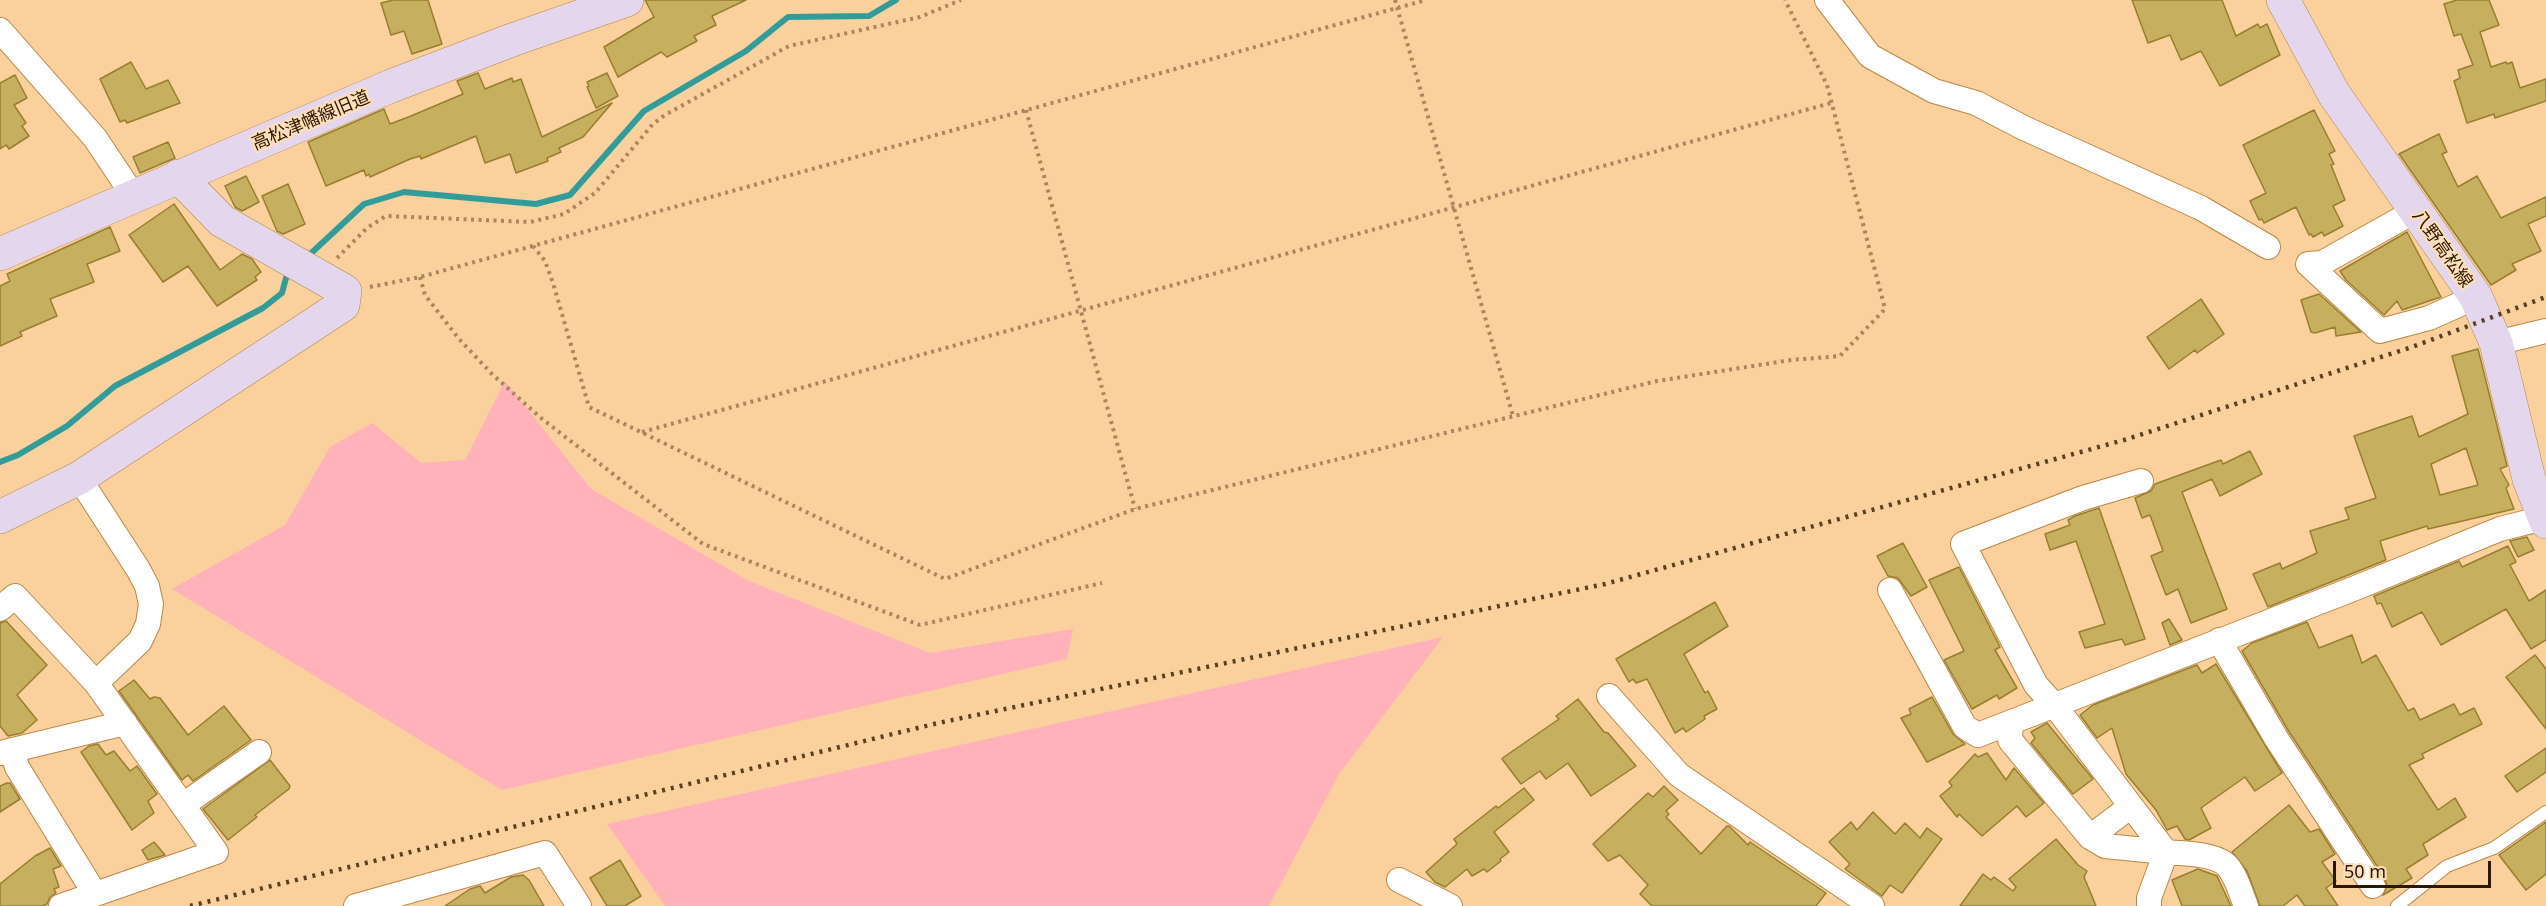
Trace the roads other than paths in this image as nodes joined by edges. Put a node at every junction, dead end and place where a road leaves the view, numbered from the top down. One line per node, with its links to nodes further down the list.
1 (627, 0): 5 (street, 高松津幡線旧道)
2 (1827, 0): 8 (street)
3 (2283, 0): 7 (street, 八野高松線)
4 (0, 30): 6 (street)
5 (178, 176): 6 (street, 高松津幡線旧道); 13 (street)
6 (133, 195): 9 (street, 高松津幡線旧道)
7 (2415, 211): 10 (street, 八野高松線); 10 (street)
8 (2268, 247)
9 (0, 254)
10 (2476, 297): 12 (street, 八野高松線)
11 (2546, 331): 12 (street)
12 (2496, 343): 16 (street, 八野高松線)
13 (79, 478): 15 (street); 20 (street)
14 (2141, 481): 22 (street)
15 (0, 517)
16 (2545, 520): 19 (street)
17 (1890, 590): 24 (street)
18 (0, 609): 20 (street)
19 (2219, 640): 22 (street); 33 (street)
20 (96, 683): 23 (street)
21 (1609, 696): 40 (street)
22 (2055, 706): 24 (street); 28 (street)
23 (125, 723): 25 (street); 27 (street)
24 (2011, 723): 30 (street)
25 (6, 751): 34 (street)
26 (259, 752): 27 (street)
27 (183, 805): 34 (street)
28 (2131, 806): 30 (street); 31 (street)
29 (2546, 812): 43 (lane)
30 (2090, 837): 31 (street)
31 (2166, 852): 41 (street); 42 (street)
32 (1399, 880): 39 (street)
33 (2373, 886)
34 (95, 894): 36 (street)
35 (428, 897): 37 (street); 38 (street)
36 (62, 906)
37 (356, 906)
38 (579, 906)
39 (1450, 906)
40 (1872, 906)
41 (2149, 906)
42 (2246, 906)
43 (2397, 906)

